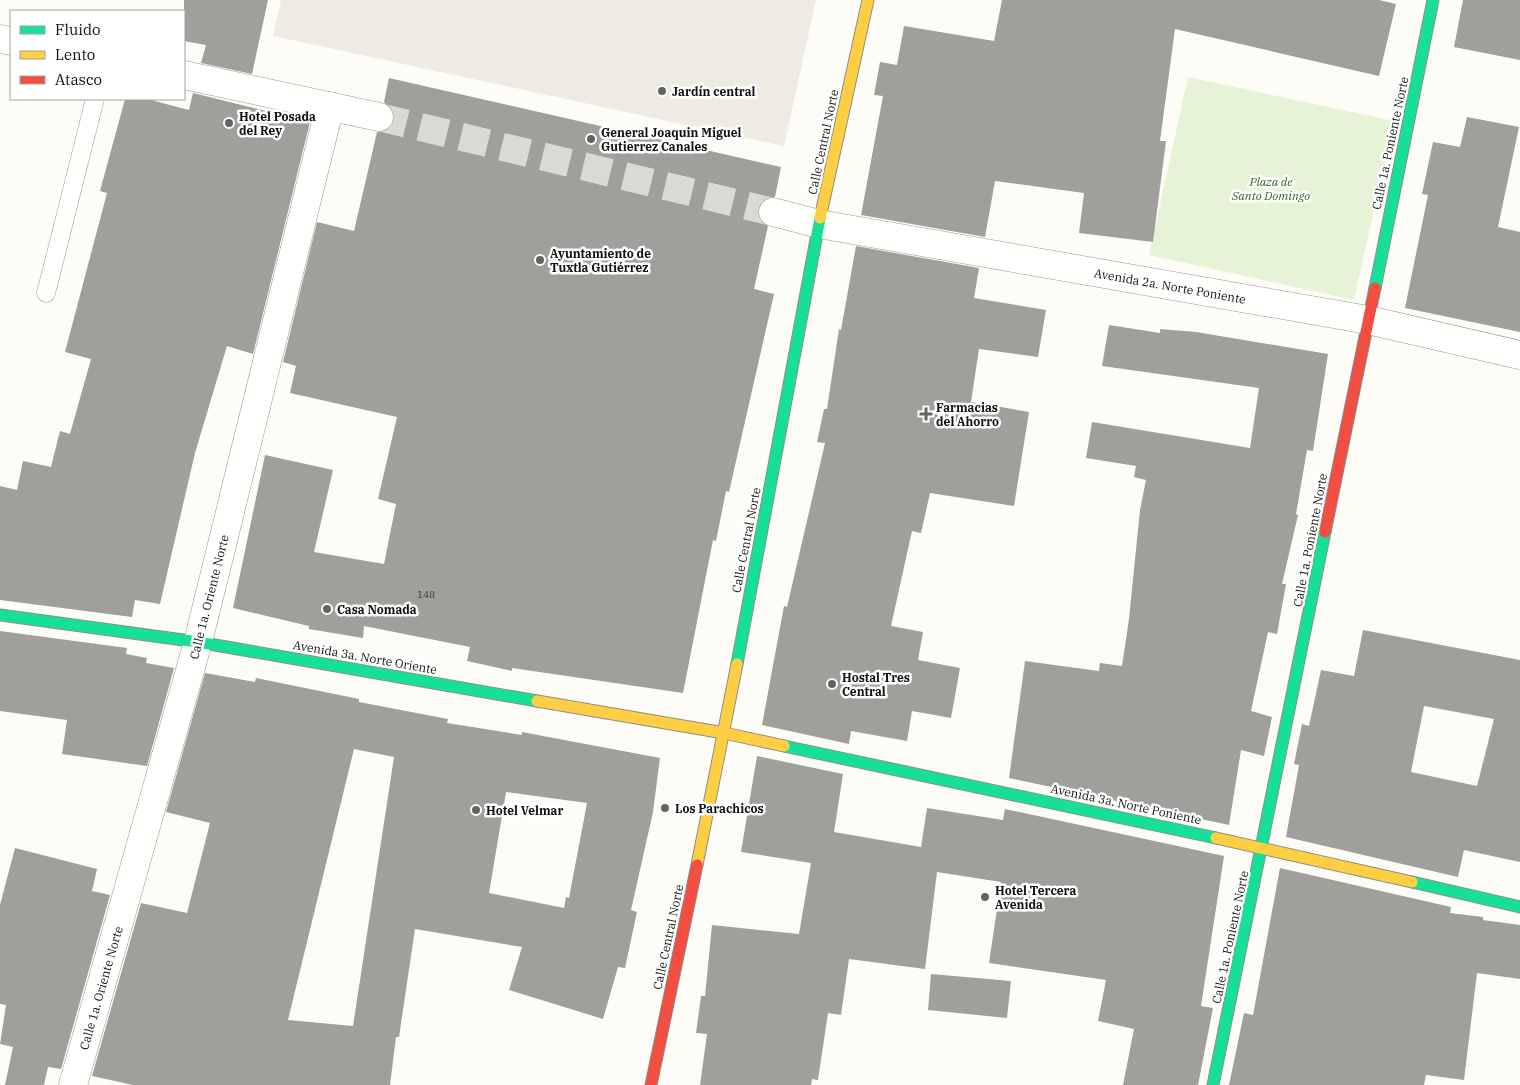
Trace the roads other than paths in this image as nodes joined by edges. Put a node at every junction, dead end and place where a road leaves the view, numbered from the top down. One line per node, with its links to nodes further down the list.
1 (868, 0): 8 (main road, Calle Central Norte)
2 (1433, 0): 10 (main road, Calle 1a. Poniente Norte)
3 (185, 76): 5 (street)
4 (95, 100): 9 (lane)
5 (330, 106): 6 (street); 13 (street, Calle 1a. Oriente Norte)
6 (379, 117)
7 (773, 212): 8 (street, Avenida 2a. Norte Poniente)
8 (819, 224): 10 (street, Avenida 2a. Norte Poniente); 14 (main road, Calle Central Norte)
9 (46, 294)
10 (1368, 320): 11 (street, Avenida 2a. Norte Poniente); 15 (main road, Calle 1a. Poniente Norte)
11 (1520, 355)
12 (0, 615): 13 (main road, Avenida 3a. Norte Oriente)
13 (198, 642): 14 (main road, Avenida 3a. Norte Oriente); 17 (street, Calle 1a. Oriente Norte)
14 (724, 733): 15 (main road, Avenida 3a. Norte Poniente); 18 (main road, Calle Central Norte)
15 (1262, 848): 16 (main road, Avenida 3a. Norte Poniente); 19 (main road, Calle 1a. Poniente Norte)
16 (1520, 907)
17 (73, 1085)
18 (651, 1085)
19 (1213, 1085)

